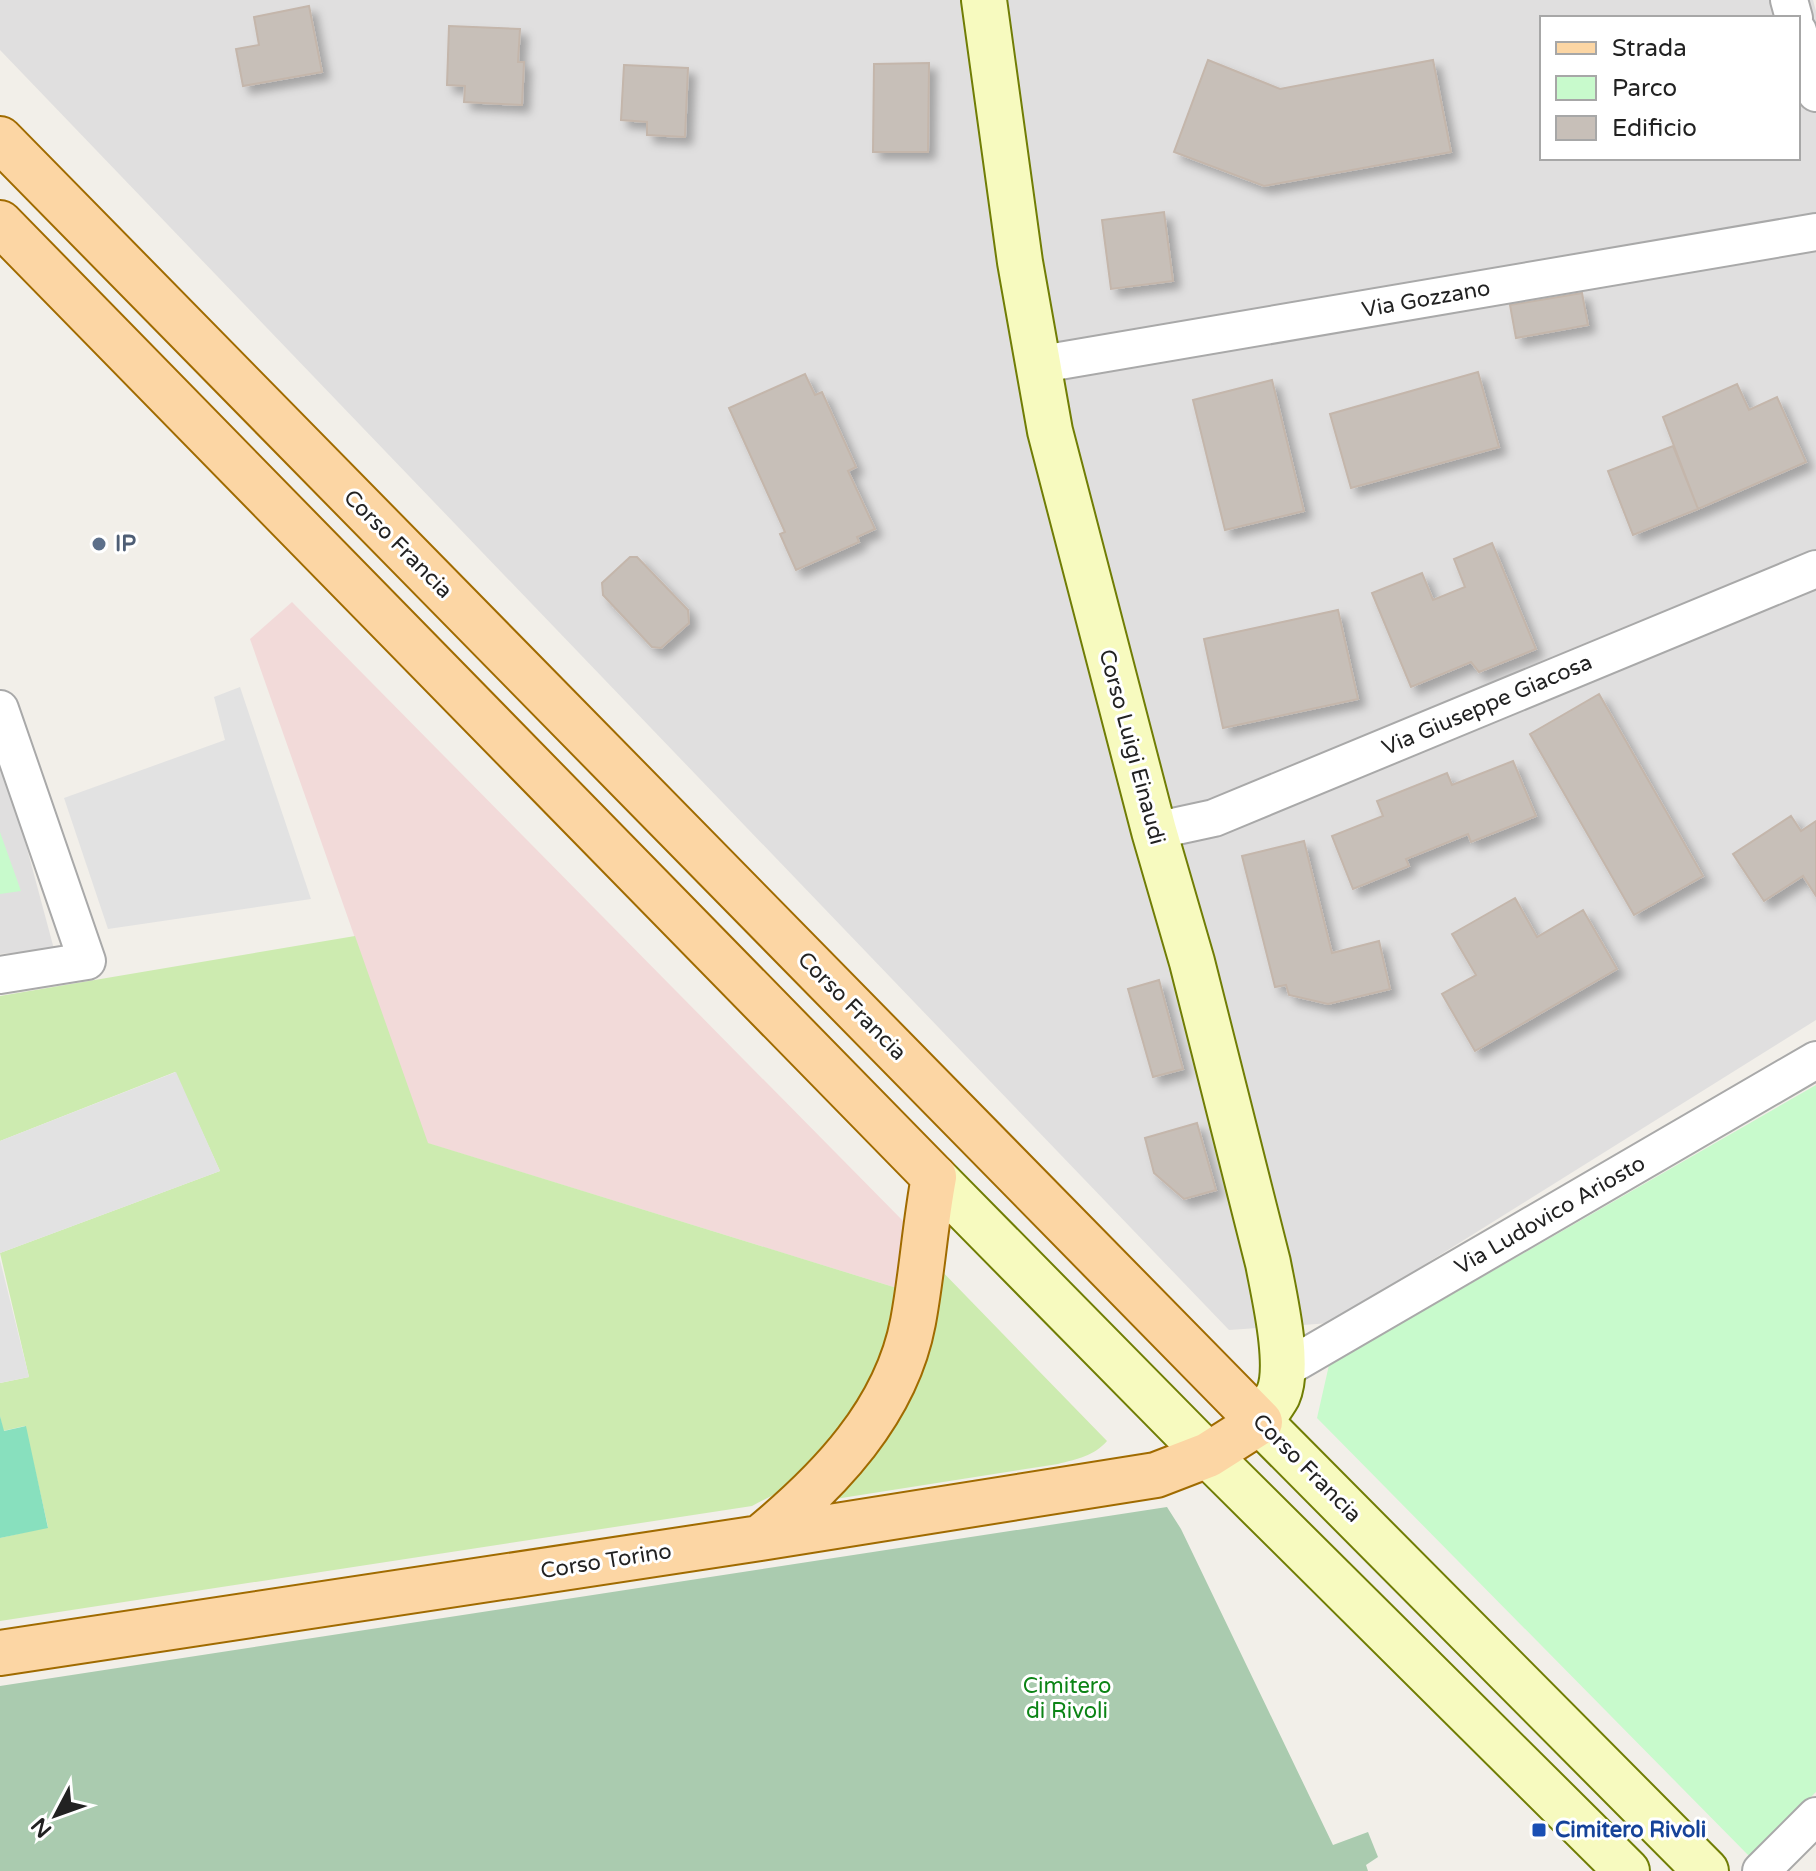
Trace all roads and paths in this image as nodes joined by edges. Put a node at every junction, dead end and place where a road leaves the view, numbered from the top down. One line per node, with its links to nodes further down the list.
1 (984, 0): 7 (main road, Corso Luigi Einaudi)
2 (1800, 38): 3 (street)
3 (1816, 93)
4 (0, 139): 15 (main road, Corso Francia)
5 (0, 223): 13 (main road)
6 (1816, 232): 7 (street, Via Gozzano)
7 (1036, 365): 10 (main road, Corso Luigi Einaudi)
8 (1816, 569): 10 (street, Via Giuseppe Giacosa)
9 (3, 728): 11 (street)
10 (1154, 831): 14 (main road, Corso Luigi Einaudi)
11 (0, 975)
12 (1816, 1060): 14 (street, Via Ludovico Ariosto)
13 (934, 1177): 16 (main road); 17 (main road)
14 (1283, 1370): 15 (main road, Corso Luigi Einaudi)
15 (1260, 1422): 16 (main road, Corso Luigi Einaudi); 21 (main road, Corso Francia)
16 (1208, 1455): 17 (main road, Corso Torino); 20 (main road)
17 (760, 1538): 18 (main road, Corso Torino)
18 (0, 1653)
19 (1816, 1816): 22 (street)
20 (1627, 1871)
21 (1706, 1871)
22 (1761, 1871)

